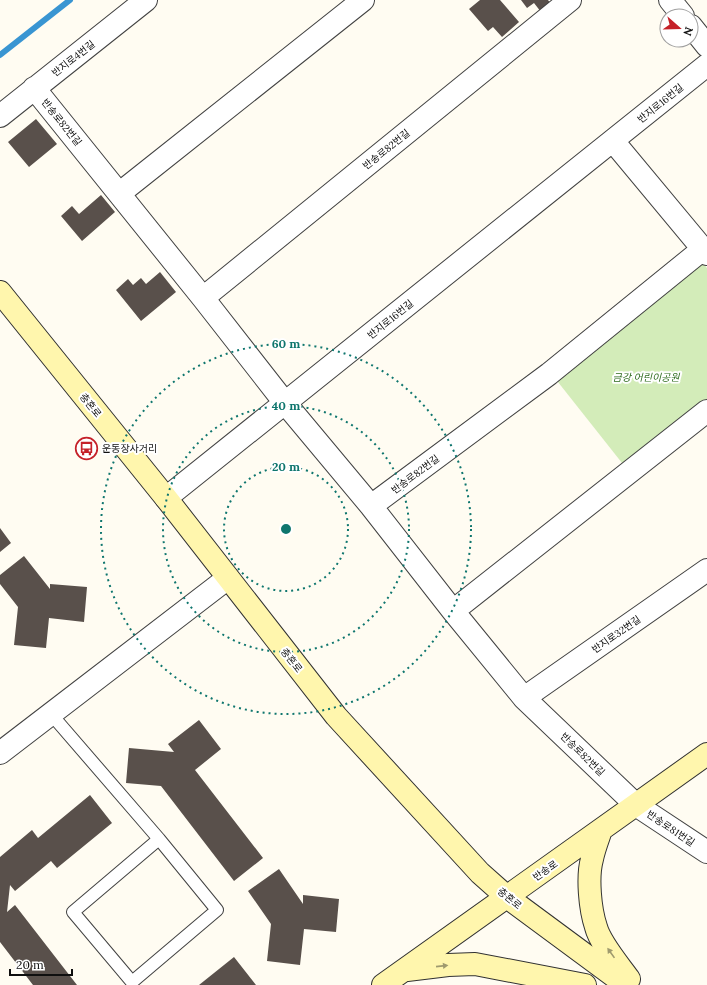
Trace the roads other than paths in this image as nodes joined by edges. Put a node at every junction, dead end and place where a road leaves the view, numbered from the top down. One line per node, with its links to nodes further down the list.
1 (146, 0): 9 (street, 반지로4번길)
2 (363, 0): 12 (street)
3 (570, 0): 15 (street, 반송로82번길)
4 (670, 0): 5 (street)
5 (676, 8)
6 (699, 36): 7 (street)
7 (707, 46)
8 (707, 65): 11 (street, 반지로16번길)
9 (34, 88): 10 (street, 반지로4번길); 12 (street, 반송로82번길)
10 (0, 116)
11 (613, 140): 13 (street); 16 (street, 반지로16번길)
12 (120, 193): 15 (street, 반송로82번길)
13 (705, 252): 19 (street, 반송로82번길)
14 (0, 292): 18 (main road, 충혼로)
15 (203, 298): 16 (street, 반송로82번길)
16 (285, 403): 18 (street, 반지로16번길); 19 (street, 반송로82번길)
17 (707, 411): 22 (street)
18 (166, 498): 21 (main road, 충혼로)
19 (372, 506): 22 (street, 반송로82번길)
20 (707, 570): 23 (street, 반지로32번길)
21 (228, 578): 24 (street); 31 (main road, 충혼로)
22 (453, 611): 23 (street, 반송로82번길)
23 (524, 698): 27 (street, 반송로82번길)
24 (51, 714): 25 (street); 29 (lane)
25 (0, 754)
26 (707, 754): 27 (main road, 반송로)
27 (636, 805): 28 (main road, 반송로); 30 (street, 반송로81번길)
28 (601, 830): 31 (main road, 반송로); 36 (main road, one-way to 28)
29 (159, 839): 29 (lane)
30 (707, 852)
31 (507, 897): 32 (main road, 반송로); 35 (main road, 충혼로)
32 (403, 970): 33 (main road, 반송로); 34 (main road, one-way to 34)
33 (383, 985)
34 (585, 985)
35 (626, 985)
36 (633, 985)

